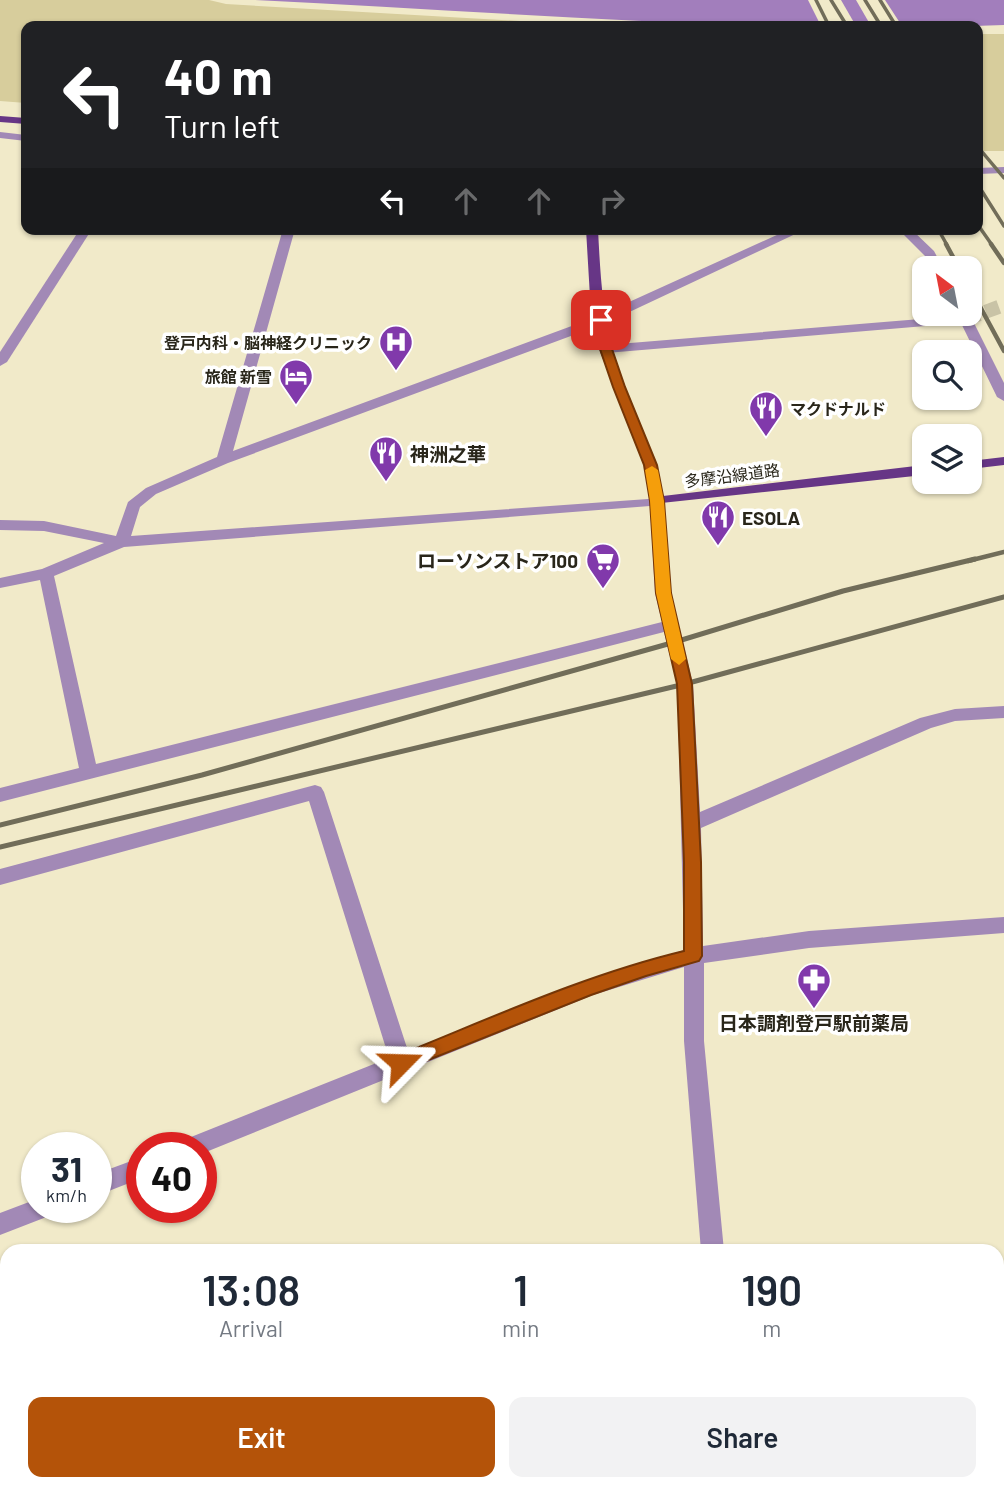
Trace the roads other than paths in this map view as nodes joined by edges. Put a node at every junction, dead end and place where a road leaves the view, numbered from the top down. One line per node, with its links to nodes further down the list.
1 (0, 119): 2 (main road)
2 (21, 121)
3 (0, 135): 4 (street)
4 (21, 137)
5 (983, 170): 6 (street)
6 (1004, 170)
7 (82, 235): 17 (street)
8 (287, 235): 19 (street)
9 (592, 235): 13 (main road)
10 (787, 235): 13 (street)
11 (910, 235): 12 (street)
12 (931, 256)
13 (601, 320): 16 (main road); 19 (street)
14 (912, 321): 16 (street)
15 (969, 326): 18 (street)
16 (606, 349): 23 (main road)
17 (0, 362)
18 (1004, 397)
19 (223, 460): 25 (street)
20 (1004, 461): 21 (main road)
21 (982, 464)
22 (912, 471): 23 (main road, 多摩沿線道路)
23 (657, 501): 25 (street); 28 (street)
24 (0, 525): 25 (street)
25 (122, 542): 26 (street)
26 (46, 573): 27 (street); 30 (street)
27 (0, 583)
28 (671, 625): 30 (street); 32 (street)
29 (1004, 712): 32 (street)
30 (89, 773): 31 (street)
31 (0, 795)
32 (691, 824): 35 (street)
33 (0, 877): 36 (street)
34 (1004, 925): 35 (street)
35 (693, 956): 36 (street); 40 (street)
36 (401, 1063): 37 (street)
37 (217, 1137)
38 (21, 1216): 39 (street)
39 (0, 1224)
40 (712, 1244)

